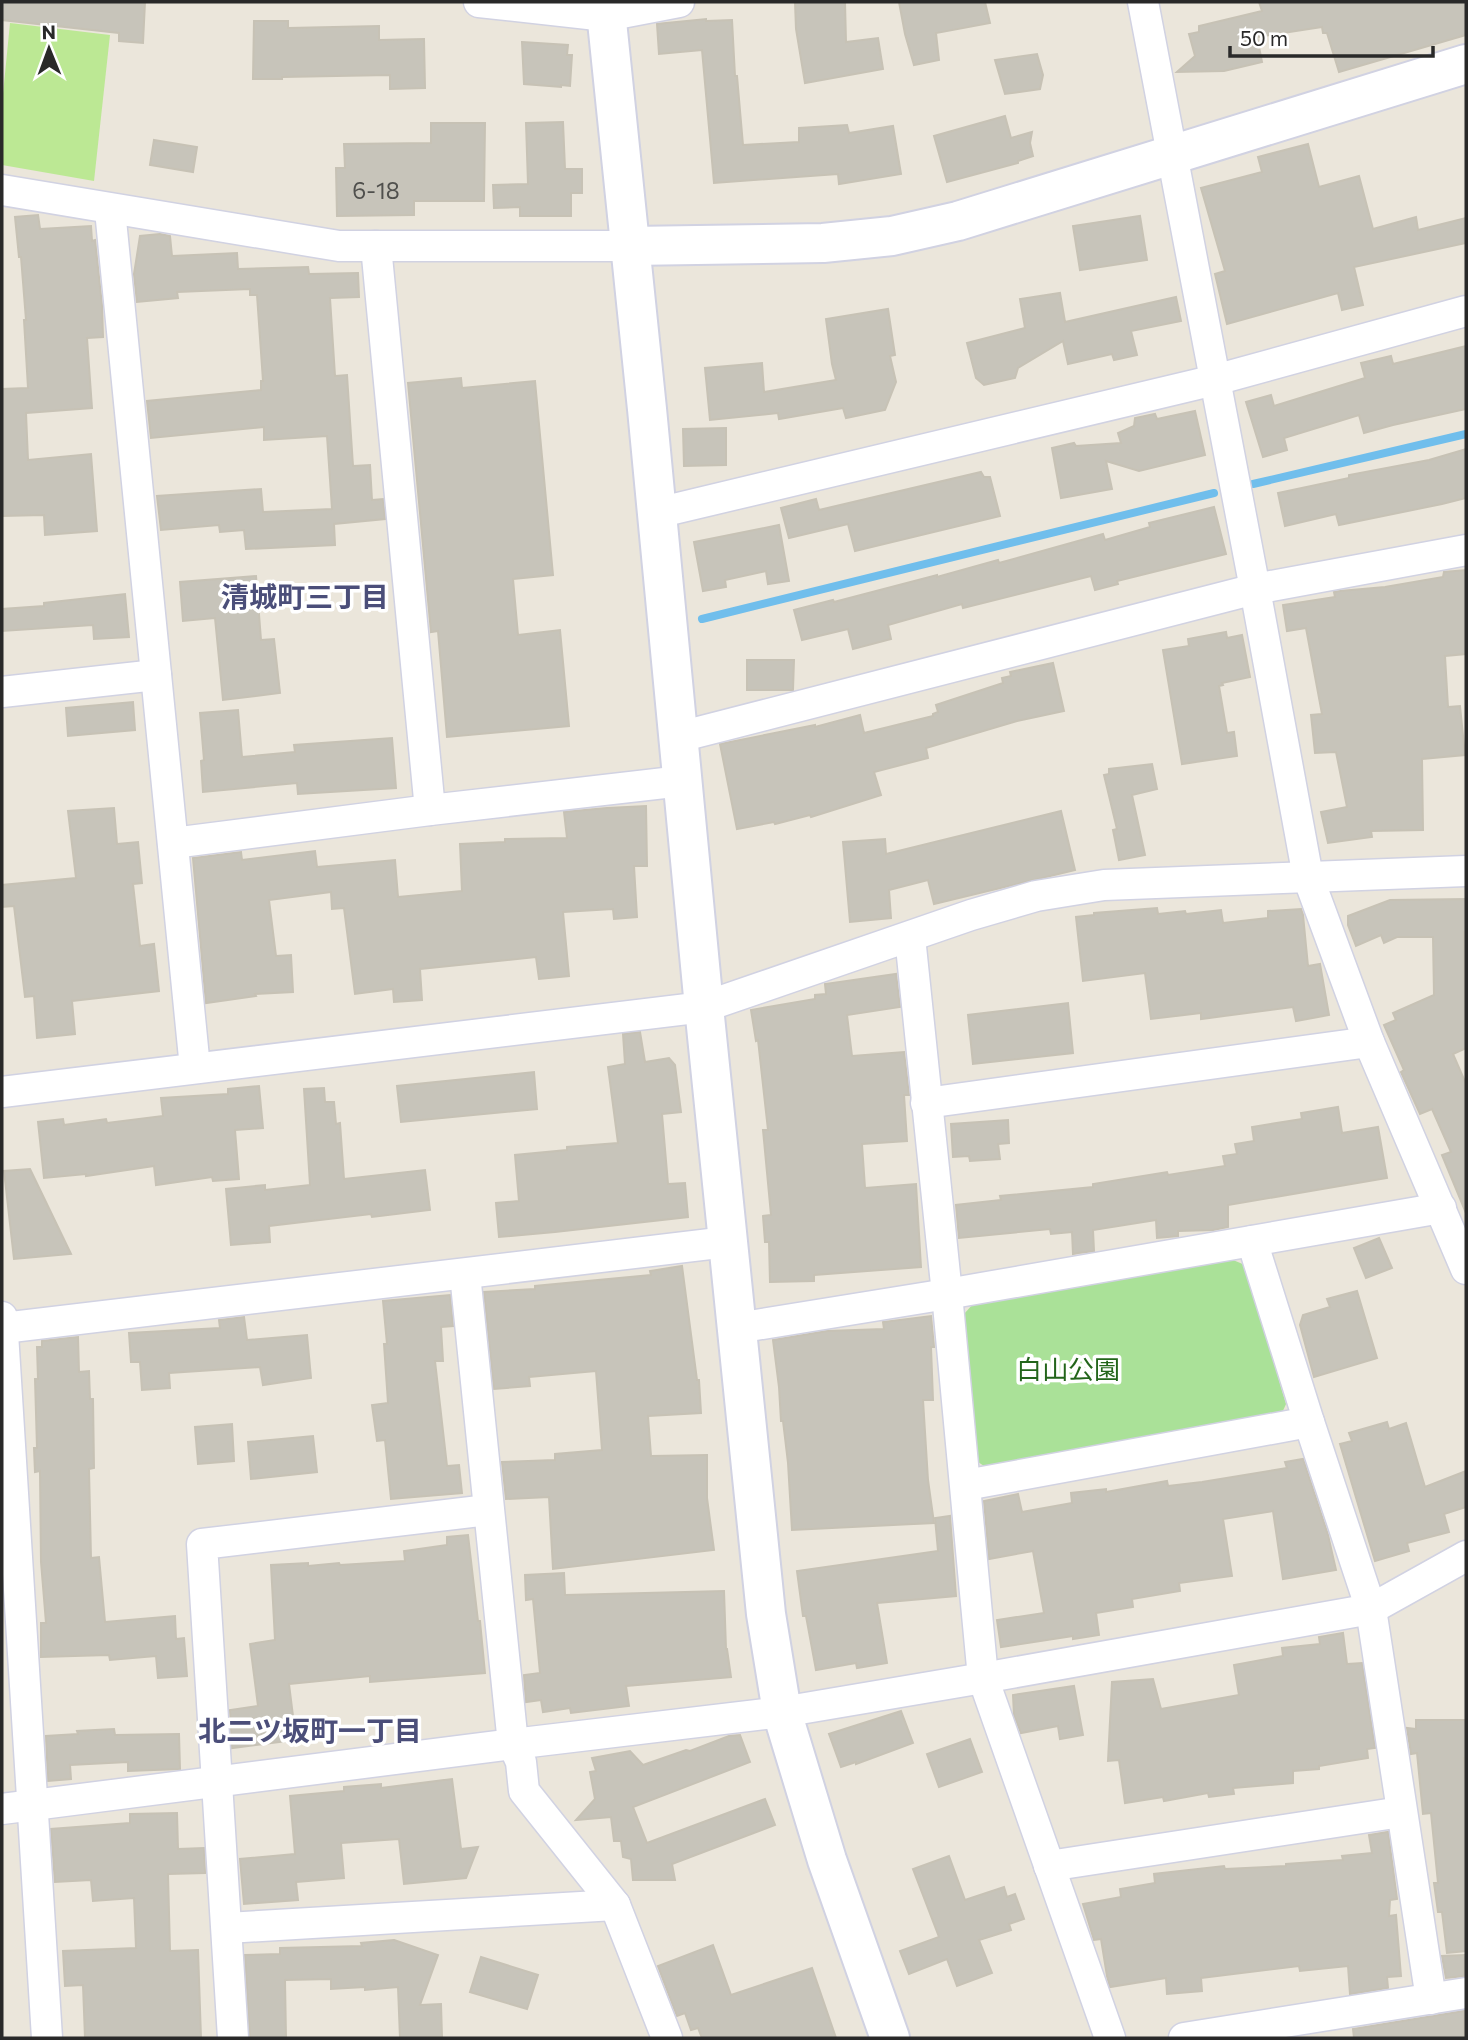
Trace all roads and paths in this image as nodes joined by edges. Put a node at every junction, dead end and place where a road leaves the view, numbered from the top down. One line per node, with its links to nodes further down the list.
1 (480, 2): 4 (street)
2 (679, 2): 4 (street)
3 (1143, 2): 6 (street)
4 (606, 9): 10 (street)
5 (1466, 64): 6 (street)
6 (1173, 154): 10 (street); 12 (street)
7 (2, 190): 8 (street)
8 (110, 209): 9 (street); 16 (street)
9 (376, 246): 10 (street); 20 (street)
10 (630, 246): 13 (street)
11 (1466, 311): 12 (street)
12 (1215, 380): 13 (street); 15 (street)
13 (657, 513): 18 (street)
14 (1466, 550): 15 (street)
15 (1255, 589): 18 (street); 23 (street)
16 (156, 675): 17 (street); 21 (street)
17 (2, 692)
18 (679, 737): 19 (street)
19 (682, 781): 20 (street); 25 (street)
20 (430, 810): 21 (street)
21 (173, 843): 27 (street)
22 (1466, 872): 23 (street)
23 (1308, 877): 24 (street); 26 (street)
24 (910, 937): 25 (street); 29 (street)
25 (704, 1007): 27 (street); 32 (street)
26 (1369, 1042): 29 (street); 30 (street)
27 (195, 1068): 28 (street)
28 (2, 1092)
29 (926, 1103): 35 (street)
30 (1441, 1208): 31 (street); 33 (street)
31 (1252, 1241): 35 (street); 39 (street)
32 (727, 1242): 34 (street); 38 (street)
33 (1466, 1269)
34 (466, 1274): 37 (street); 41 (street)
35 (947, 1294): 38 (street); 40 (street)
36 (2, 1317): 37 (street)
37 (3, 1328): 48 (street)
38 (737, 1328): 45 (street)
39 (1309, 1422): 40 (street); 43 (street)
40 (966, 1485): 44 (street)
41 (488, 1510): 46 (street); 47 (street)
42 (1466, 1556): 43 (street)
43 (1371, 1609): 44 (street); 50 (street)
44 (984, 1678): 45 (street); 51 (street)
45 (782, 1712): 46 (street); 59 (street)
46 (513, 1744): 47 (street); 52 (street)
47 (218, 1783): 48 (street); 53 (street)
48 (33, 1805): 49 (street); 56 (street)
49 (2, 1809)
50 (1401, 1812): 51 (street); 55 (street)
51 (1049, 1866): 60 (street)
52 (615, 1905): 53 (street); 58 (street)
53 (227, 1928): 57 (street)
54 (1466, 1993): 55 (street)
55 (1431, 1999): 61 (street)
56 (47, 2038)
57 (233, 2038)
58 (667, 2038)
59 (890, 2038)
60 (1110, 2038)
61 (1184, 2038)

